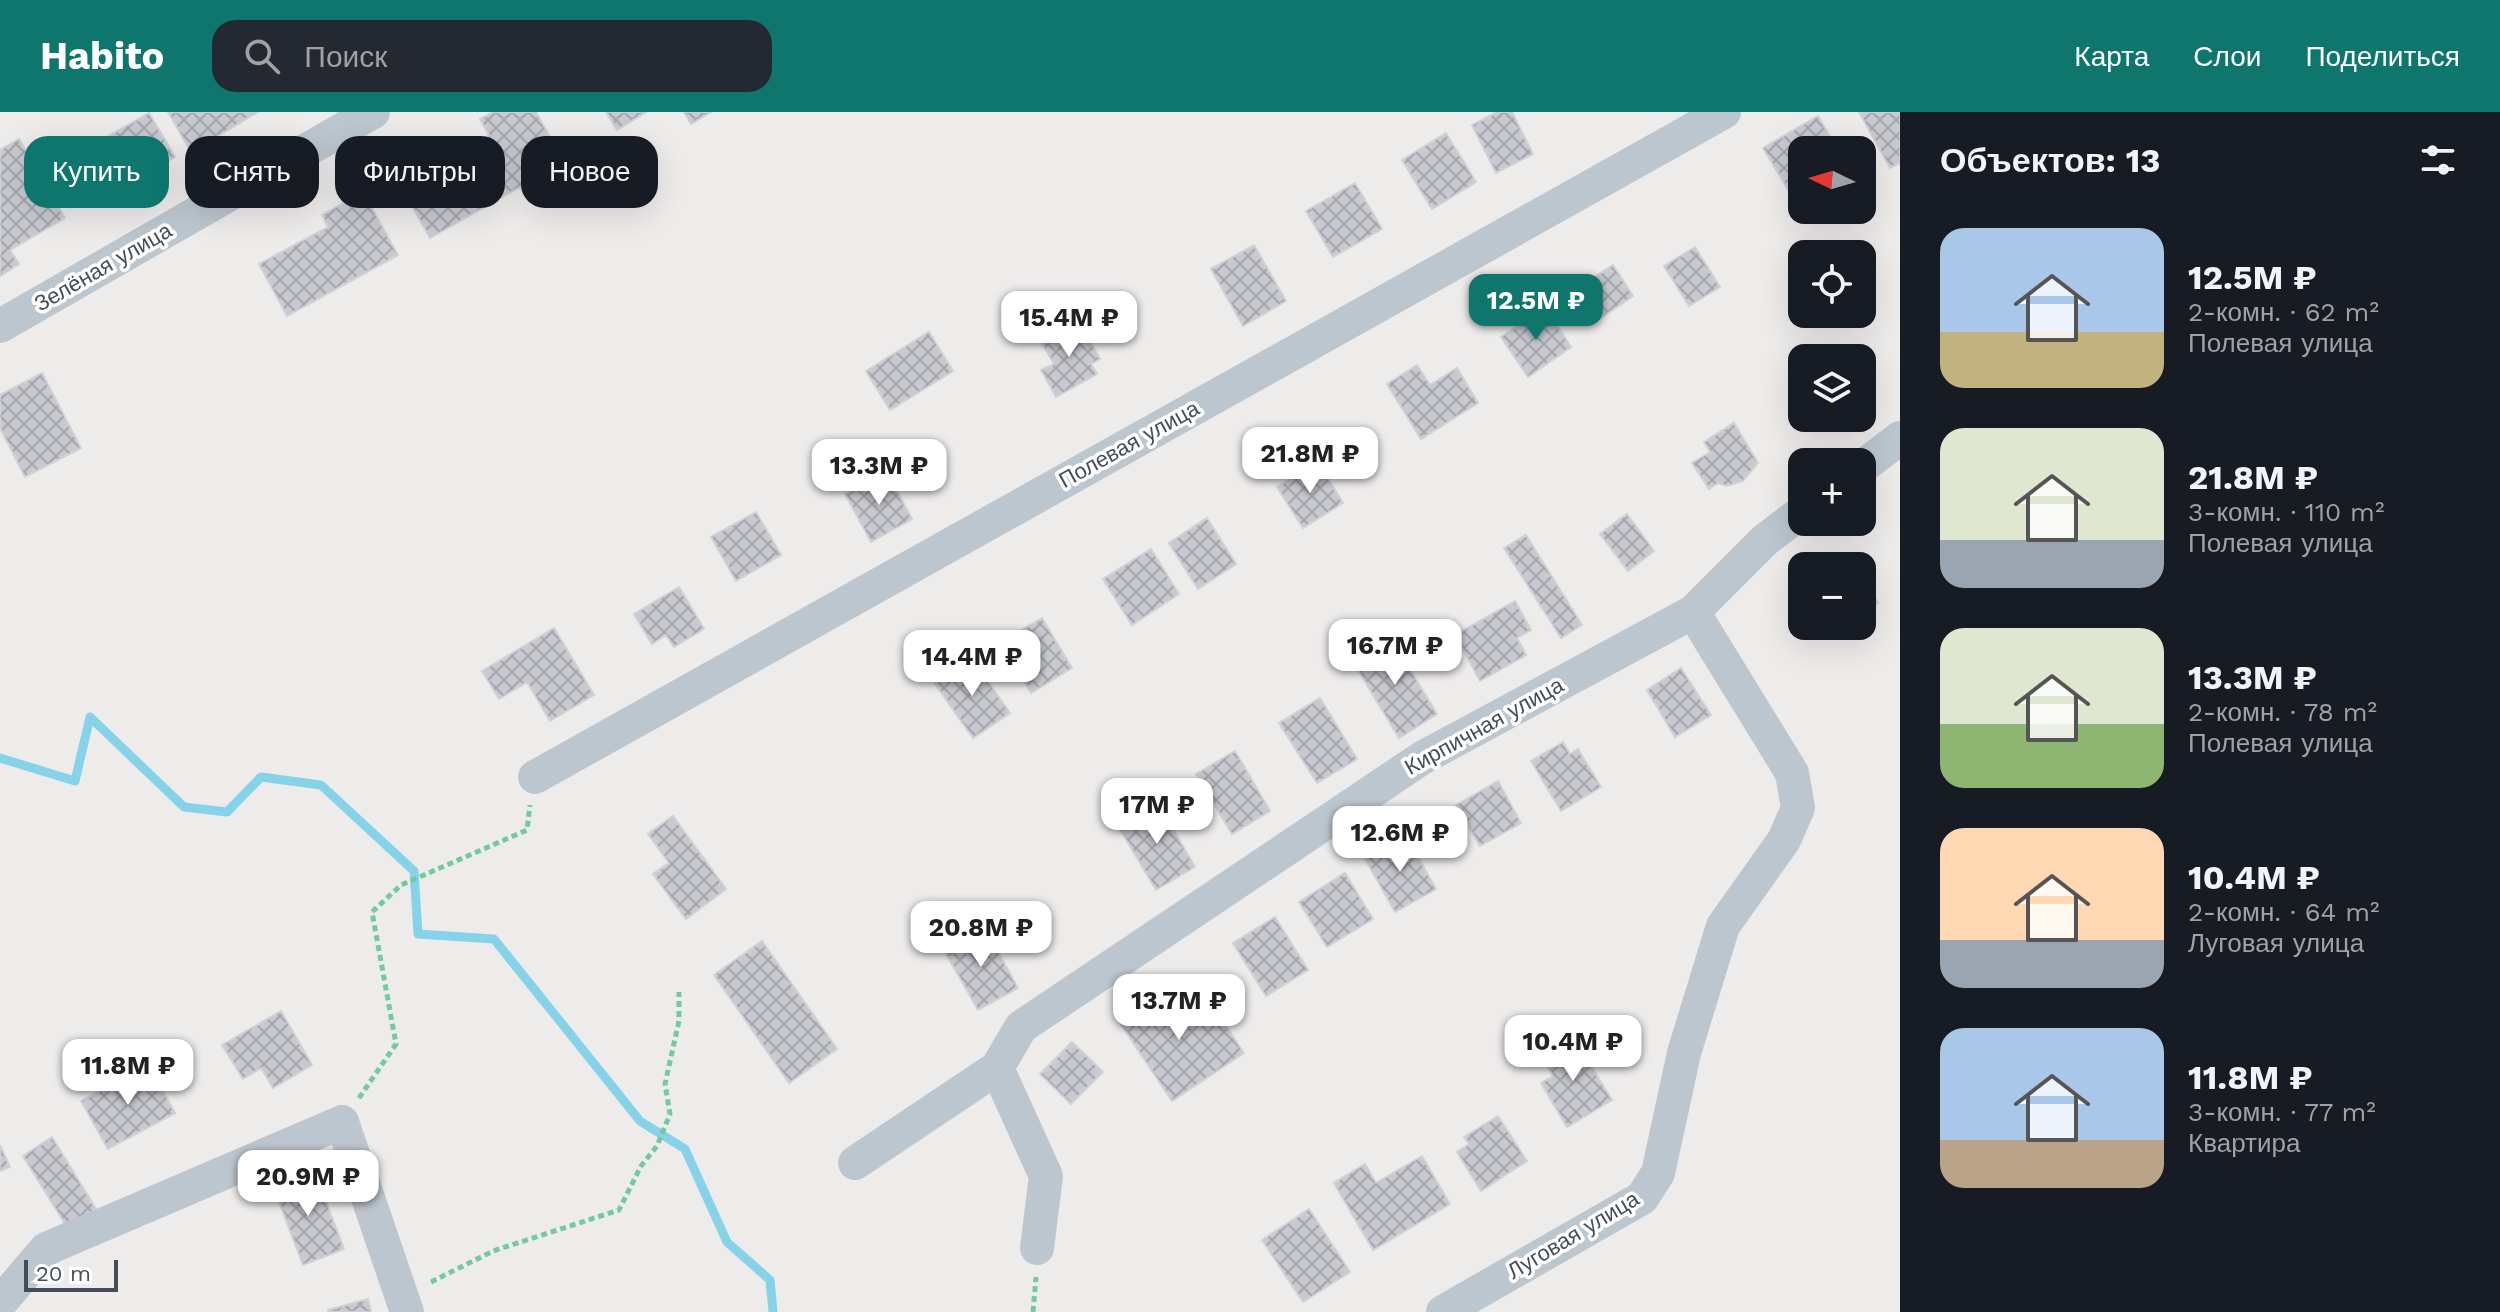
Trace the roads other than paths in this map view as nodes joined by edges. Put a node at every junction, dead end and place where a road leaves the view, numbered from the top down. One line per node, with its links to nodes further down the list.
1 (373, 112): 3 (street, Зелёная улица)
2 (1724, 112): 8 (street, Полевая улица)
3 (0, 326)
4 (1900, 438): 5 (street)
5 (1876, 456)
6 (1788, 523): 7 (street, Кирпичная улица)
7 (1693, 612): 9 (street, Кирпичная улица); 14 (street, Луговая улица)
8 (535, 777)
9 (997, 1068): 10 (street, Кирпичная улица); 11 (street)
10 (855, 1163)
11 (1037, 1248)
12 (0, 1303): 13 (street)
13 (405, 1304)
14 (1443, 1312)

